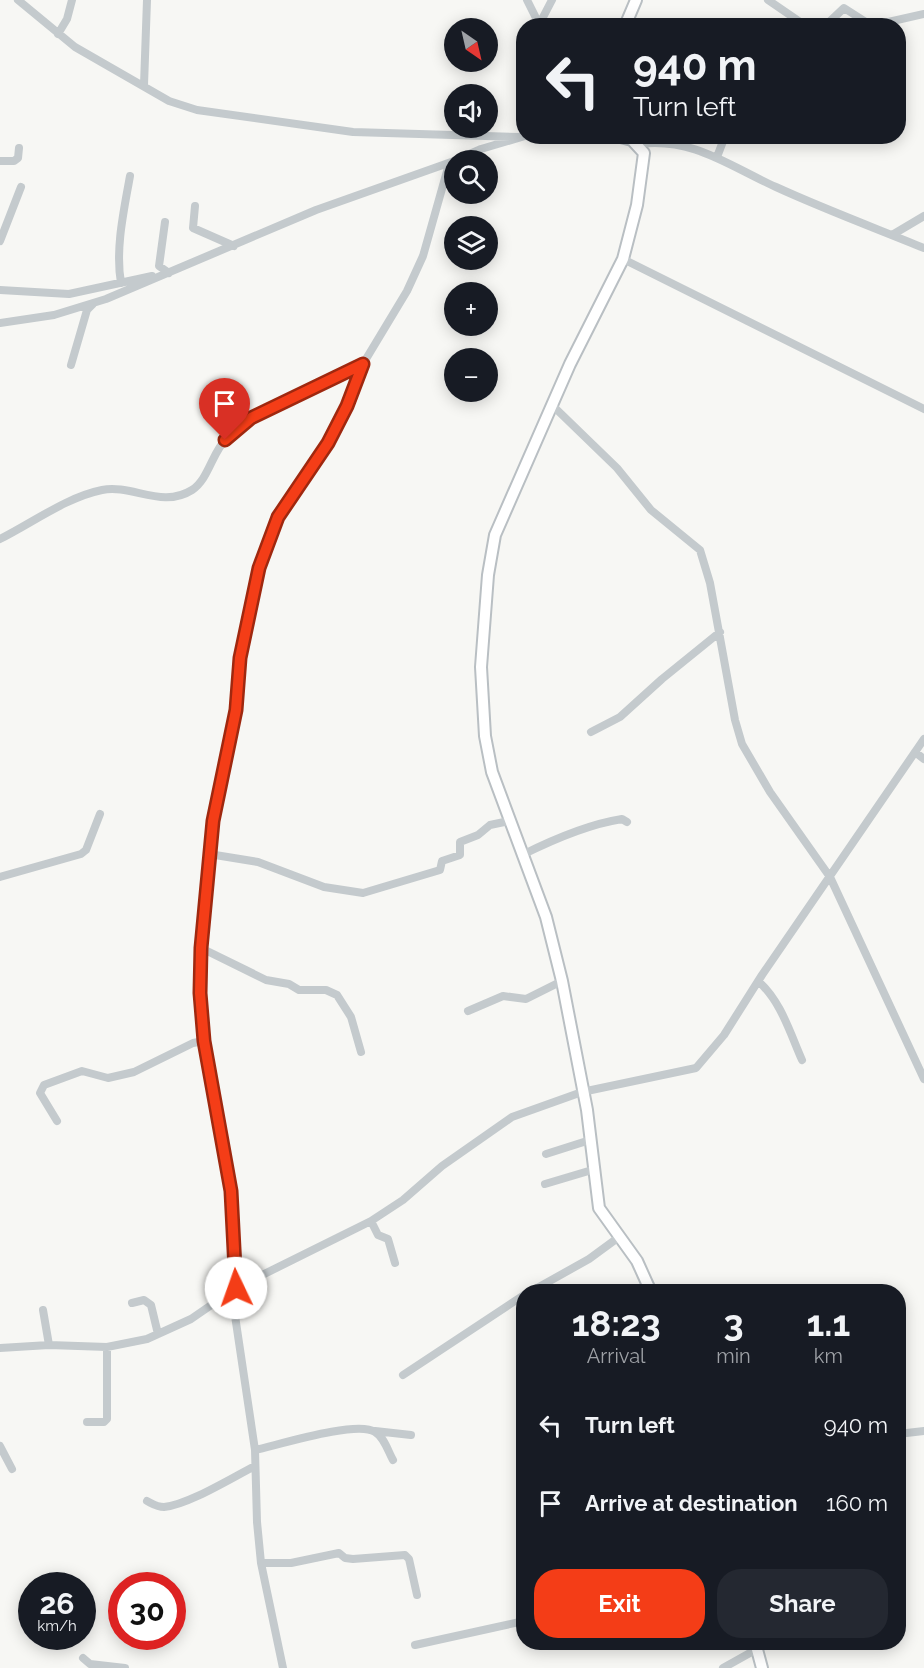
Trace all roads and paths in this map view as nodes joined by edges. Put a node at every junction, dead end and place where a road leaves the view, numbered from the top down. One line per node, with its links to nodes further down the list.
1 (18, 0): 16 (street)
2 (72, 0): 16 (street)
3 (147, 0): 17 (street)
4 (527, 0): 9 (street)
5 (552, 0): 10 (street)
6 (636, 0): 11 (street)
7 (768, 0): 12 (street)
8 (924, 14): 15 (street)
9 (537, 18)
10 (543, 18)
11 (628, 18)
12 (794, 18)
13 (833, 18): 14 (street)
14 (862, 18)
15 (906, 18)
16 (58, 34): 17 (street)
17 (144, 85): 18 (street)
18 (516, 137)
19 (516, 140): 24 (street)
20 (639, 144): 38 (street)
21 (673, 144): 25 (street)
22 (723, 144): 25 (street)
23 (19, 148): 26 (street)
24 (487, 150)
25 (717, 157): 34 (street)
26 (0, 161)
27 (444, 165): 36 (street)
28 (130, 176): 40 (street)
29 (21, 187): 35 (street)
30 (444, 190): 44 (street)
31 (195, 206): 36 (street)
32 (924, 216): 34 (street)
33 (165, 222): 39 (street)
34 (892, 235): 37 (street)
35 (0, 241)
36 (234, 246): 39 (street)
37 (924, 248)
38 (623, 260): 46 (street); 47 (street)
39 (166, 274): 40 (street); 42 (street)
40 (121, 283): 41 (street)
41 (0, 290)
42 (94, 303): 43 (street); 45 (street)
43 (0, 323)
44 (363, 364): 48 (street); 57 (street)
45 (71, 365)
46 (552, 406): 49 (street); 55 (street)
47 (924, 409)
48 (0, 539)
49 (720, 632): 50 (street); 60 (street)
50 (591, 732)
51 (924, 739): 52 (street)
52 (915, 752): 53 (street); 60 (street)
53 (924, 759)
54 (100, 814): 59 (street)
55 (509, 821): 57 (street); 58 (street)
56 (627, 822): 58 (street)
57 (209, 854): 61 (street)
58 (522, 855): 62 (street)
59 (0, 877)
60 (830, 877): 63 (street); 68 (street)
61 (201, 948): 65 (street); 66 (street)
62 (562, 981): 64 (street); 69 (street)
63 (758, 981): 67 (street); 69 (street)
64 (468, 1011)
65 (204, 1041): 70 (street); 80 (street)
66 (361, 1052)
67 (802, 1060)
68 (924, 1079)
69 (582, 1092): 71 (street); 75 (street)
70 (57, 1121)
71 (590, 1140): 72 (street); 73 (street)
72 (546, 1154)
73 (592, 1170): 74 (street); 76 (street)
74 (545, 1184)
75 (371, 1221): 77 (street); 80 (street)
76 (619, 1237): 78 (street); 79 (street)
77 (395, 1263)
78 (544, 1284)
79 (647, 1284)
80 (236, 1288): 84 (street); 95 (street)
81 (516, 1300): 88 (street)
82 (132, 1303): 84 (street)
83 (43, 1310): 85 (street)
84 (158, 1334): 86 (street)
85 (49, 1345): 86 (street); 87 (street)
86 (107, 1347): 89 (street)
87 (0, 1348)
88 (403, 1376)
89 (87, 1422)
90 (374, 1431): 93 (street); 95 (street); 96 (street)
91 (924, 1431): 92 (street)
92 (906, 1433)
93 (411, 1435)
94 (0, 1446): 98 (street)
95 (255, 1450): 97 (street)
96 (393, 1460)
97 (255, 1466): 99 (street); 100 (street)
98 (12, 1468)
99 (147, 1501)
100 (261, 1563): 101 (street); 108 (street)
101 (417, 1595)
102 (516, 1623): 103 (street)
103 (415, 1645)
104 (750, 1650): 109 (street)
105 (757, 1650): 110 (street)
106 (83, 1658): 107 (street)
107 (125, 1668)
108 (283, 1668)
109 (723, 1668)
110 (762, 1668)

